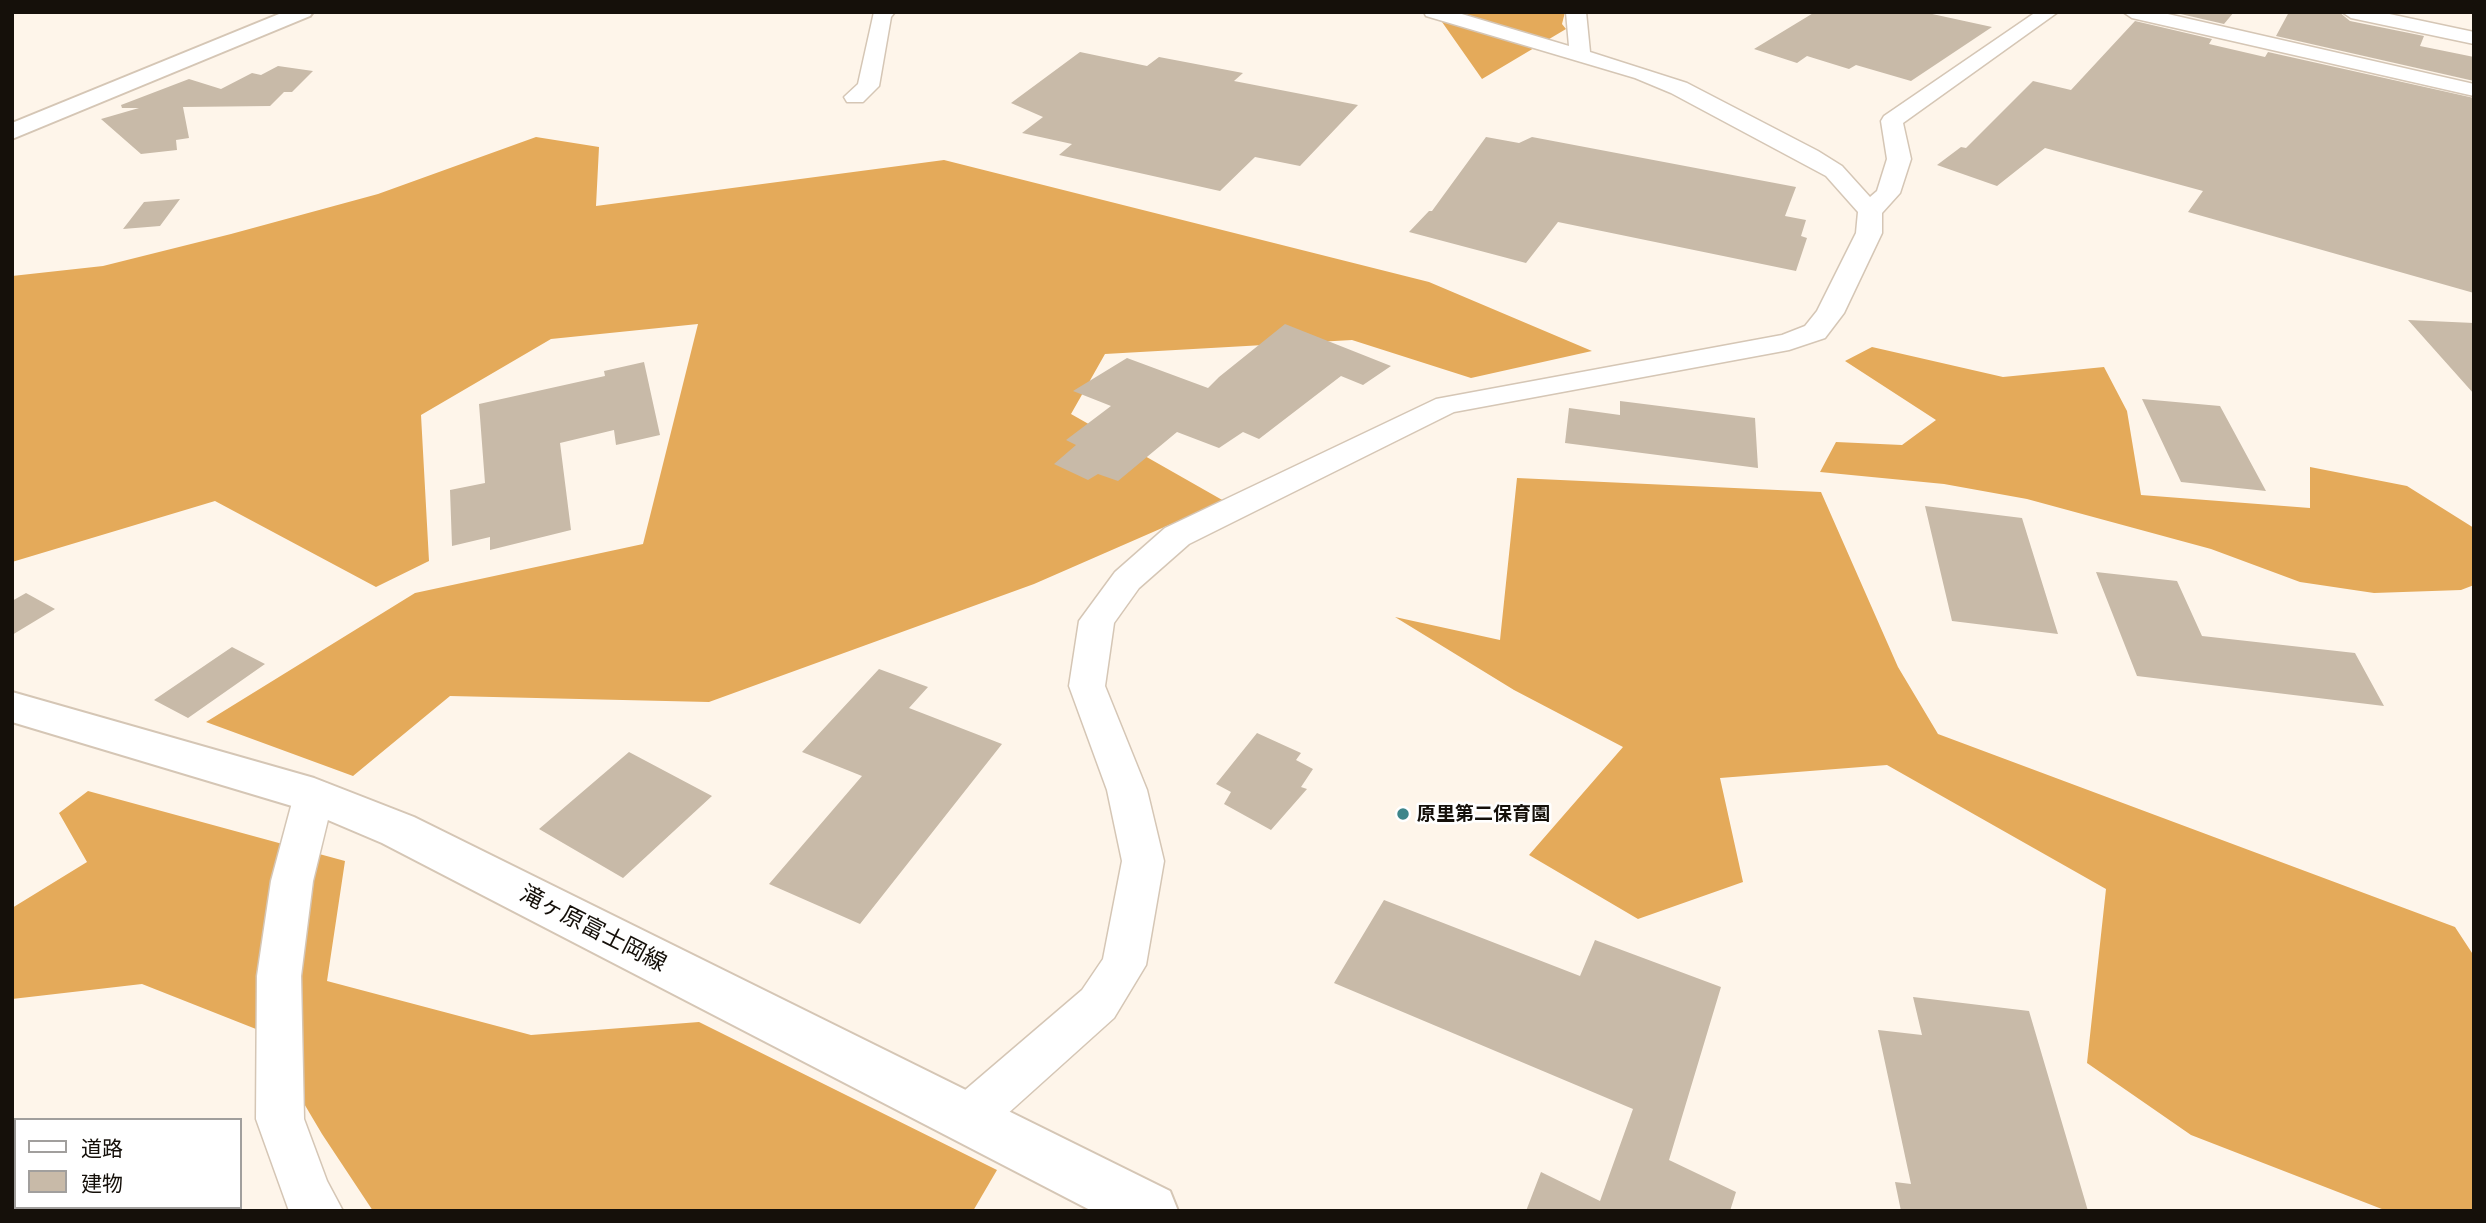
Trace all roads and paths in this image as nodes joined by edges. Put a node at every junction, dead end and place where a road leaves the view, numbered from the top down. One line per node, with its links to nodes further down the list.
1 (303, 12): 12 (main road)
2 (886, 12): 11 (street)
3 (1433, 12): 9 (street)
4 (1576, 12): 9 (street)
5 (2049, 12): 13 (street)
6 (2132, 12): 10 (street)
7 (2351, 12): 8 (street)
8 (2474, 38)
9 (1580, 54): 13 (street)
10 (2474, 90)
11 (855, 97)
12 (12, 132)
13 (1870, 211): 16 (street)
14 (12, 707): 15 (main road, 滝ヶ原富士岡線)
15 (314, 795): 16 (main road, 滝ヶ原富士岡線); 17 (street)
16 (968, 1118): 18 (main road, 滝ヶ原富士岡線)
17 (318, 1211)
18 (1150, 1211)

